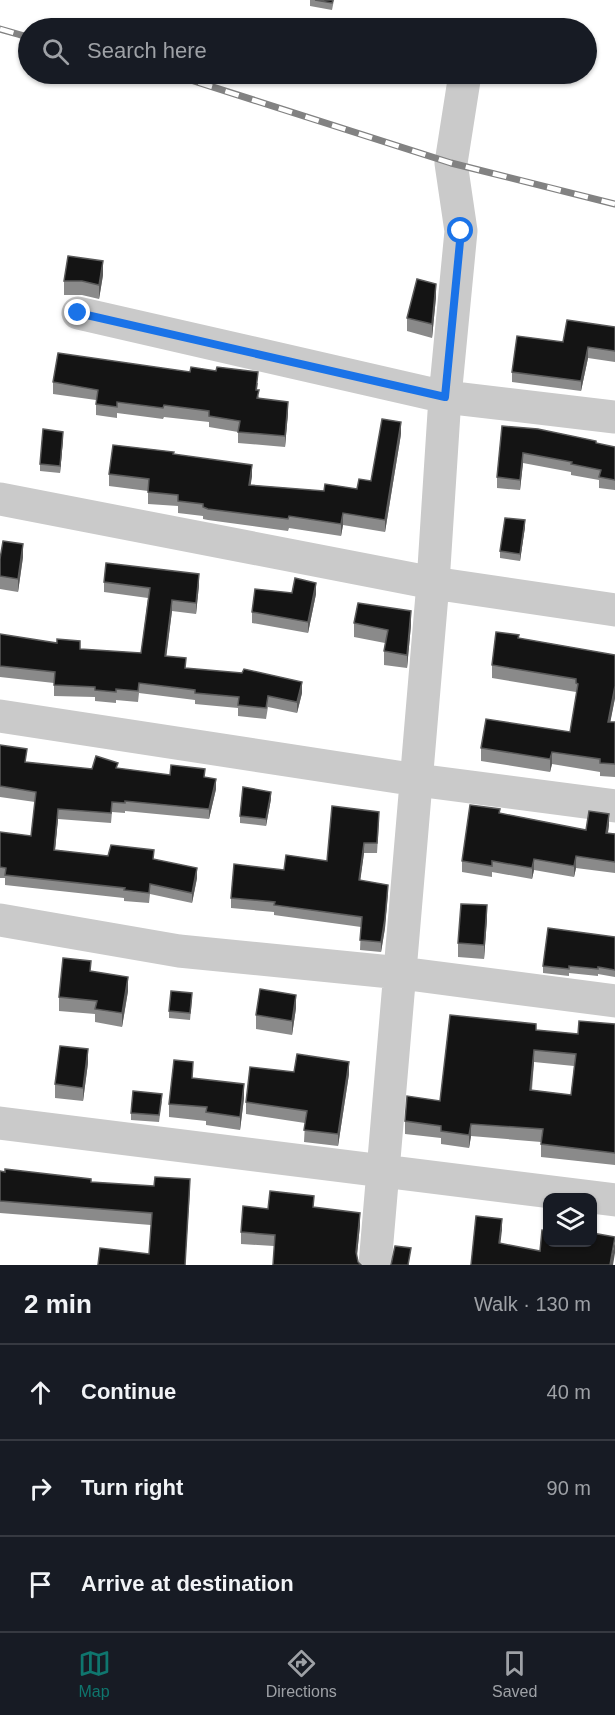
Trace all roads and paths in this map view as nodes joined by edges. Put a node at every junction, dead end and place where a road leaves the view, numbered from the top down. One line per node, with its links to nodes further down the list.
1 (463, 84): 3 (street)
2 (78, 313): 3 (street)
3 (445, 397): 4 (street); 6 (street)
4 (615, 417)
5 (0, 499): 6 (street)
6 (433, 583): 7 (street); 9 (street)
7 (615, 610)
8 (0, 717): 9 (street)
9 (417, 780): 10 (street); 12 (street)
10 (615, 806)
11 (0, 920): 12 (street)
12 (401, 973): 13 (street); 15 (street)
13 (615, 1001)
14 (0, 1123): 15 (street)
15 (384, 1170): 16 (street); 17 (street)
16 (615, 1200)
17 (375, 1265)

